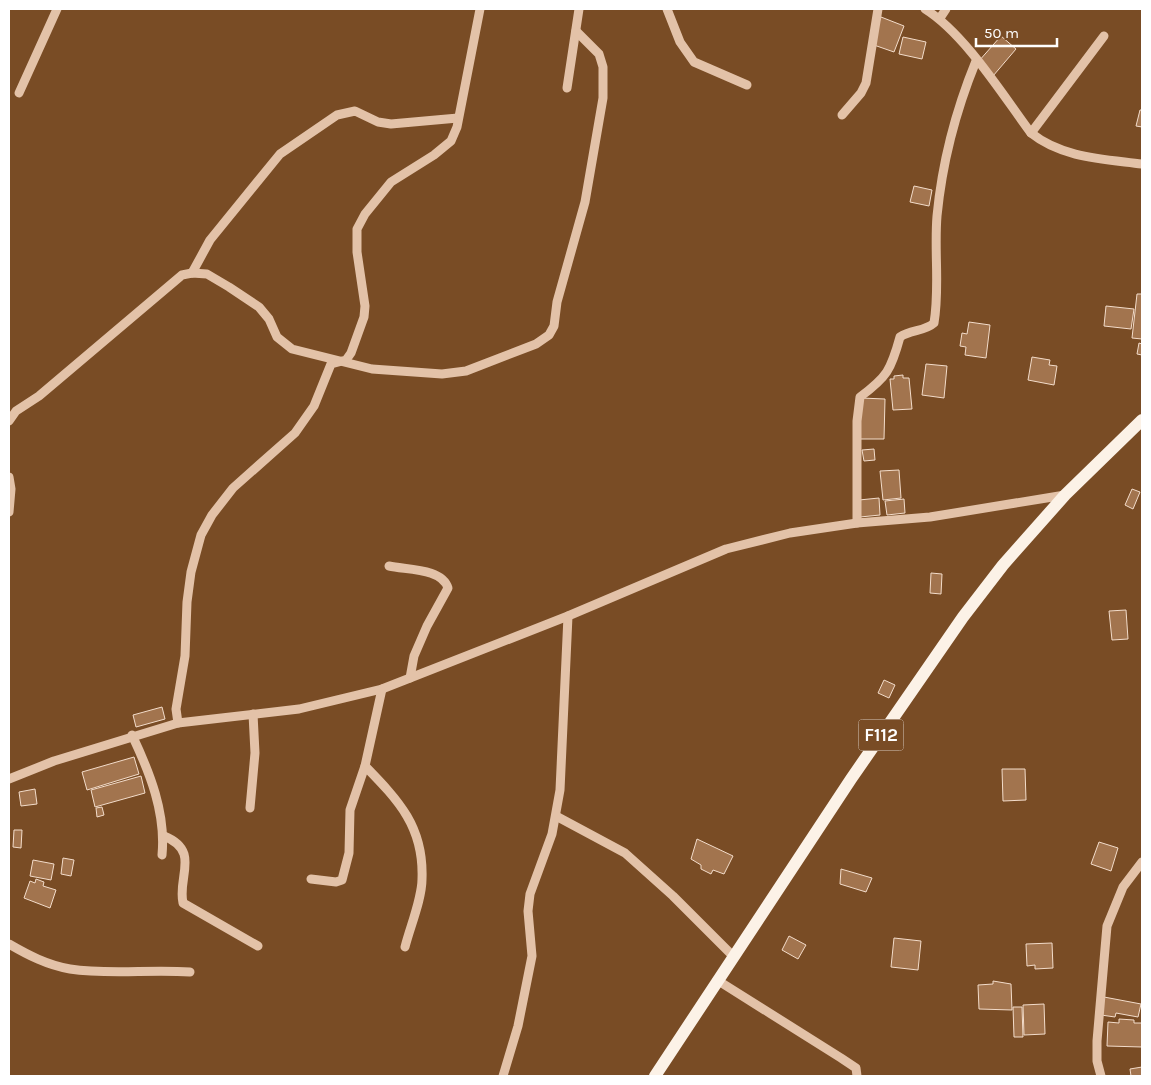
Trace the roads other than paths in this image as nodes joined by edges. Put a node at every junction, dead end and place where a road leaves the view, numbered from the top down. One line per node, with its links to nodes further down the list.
1 (57, 9): 14 (street)
2 (480, 9): 16 (street)
3 (579, 9): 9 (street)
4 (667, 9): 12 (street)
5 (878, 9): 15 (street)
6 (925, 9): 8 (street)
7 (946, 9): 8 (street)
8 (940, 18): 11 (street)
9 (576, 31): 13 (street); 20 (street)
10 (1104, 36): 17 (street)
11 (976, 61): 17 (street); 26 (street)
12 (747, 85)
13 (567, 88)
14 (20, 93)
15 (842, 115)
16 (458, 118): 19 (street); 20 (street)
17 (1031, 133): 18 (street)
18 (1142, 164)
19 (192, 273): 20 (street); 22 (street)
20 (338, 361): 32 (street)
21 (1142, 420): 24 (main road, F112)
22 (9, 421)
23 (9, 477): 25 (street)
24 (1066, 495): 26 (street); 45 (main road, F112)
25 (9, 512)
26 (857, 523): 28 (street)
27 (390, 566): 29 (street)
28 (568, 616): 29 (street); 37 (street)
29 (410, 678): 30 (street)
30 (382, 690): 31 (street); 34 (street)
31 (253, 714): 32 (street); 36 (street)
32 (178, 723): 33 (street)
33 (132, 735): 35 (street); 38 (street)
34 (365, 766): 41 (street); 44 (street)
35 (9, 779)
36 (250, 808)
37 (556, 816): 45 (street); 48 (street)
38 (164, 836): 39 (street); 43 (street)
39 (162, 855)
40 (1142, 862): 51 (street)
41 (311, 879)
42 (9, 944): 46 (street)
43 (258, 946)
44 (405, 947)
45 (733, 956): 47 (main road, F112)
46 (190, 972)
47 (717, 980): 49 (main road, F112); 50 (street)
48 (503, 1076)
49 (655, 1076)
50 (858, 1076)
51 (1100, 1076)

